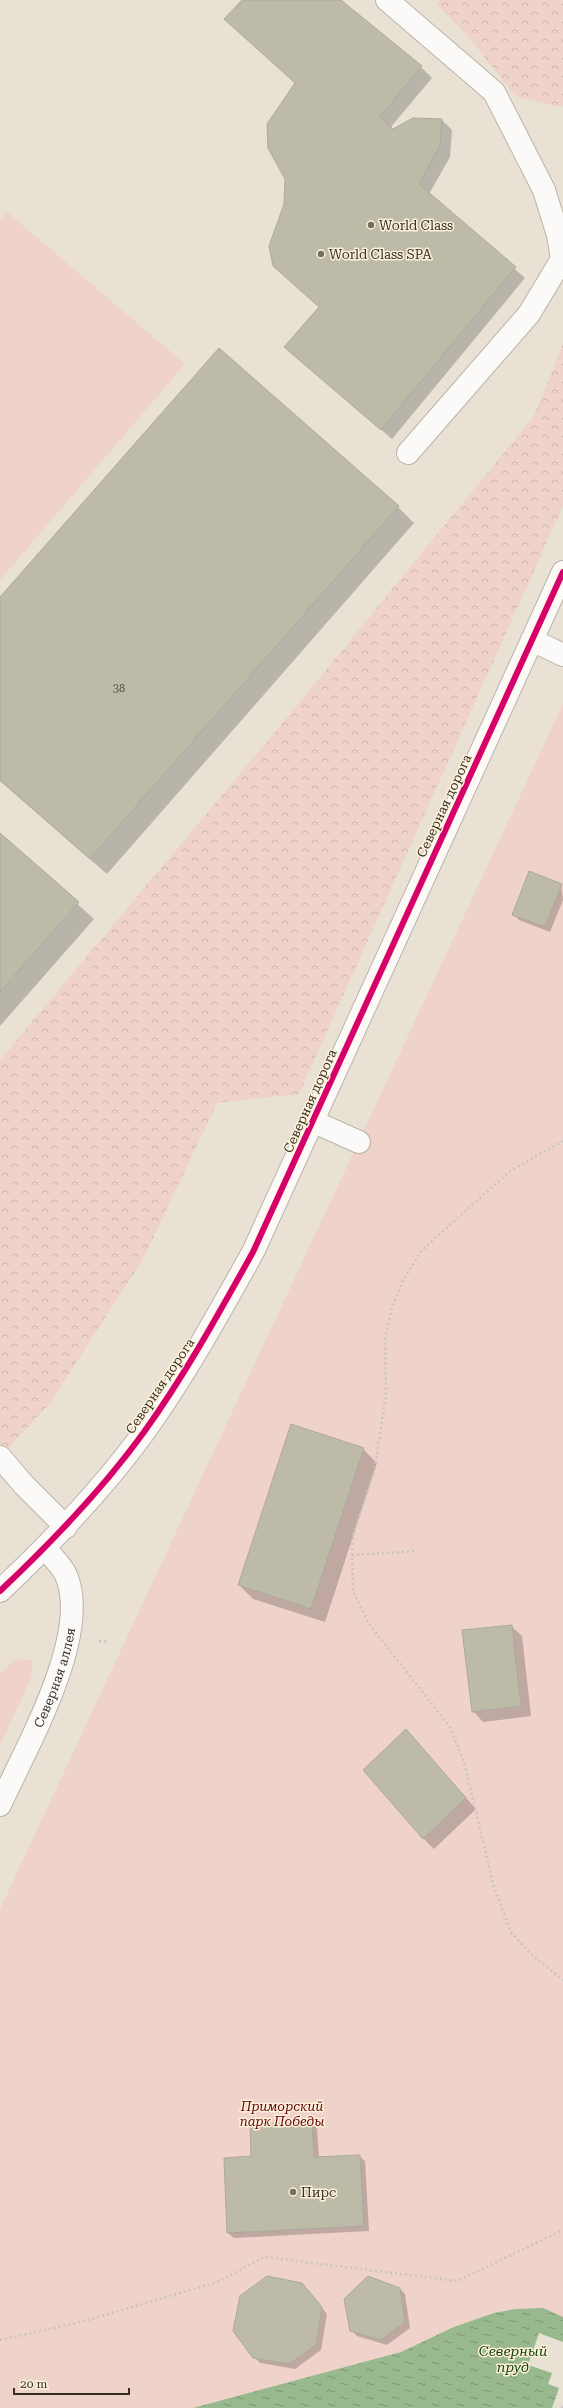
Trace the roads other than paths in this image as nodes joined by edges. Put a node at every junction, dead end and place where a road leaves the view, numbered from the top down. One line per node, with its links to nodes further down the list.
1 (386, 0): 2 (street)
2 (563, 259): 3 (street)
3 (408, 453)
4 (563, 572): 5 (street, Северная дорога)
5 (532, 640): 6 (street); 7 (street, Северная дорога)
6 (563, 655)
7 (312, 1121): 8 (street); 10 (street, Северная дорога)
8 (360, 1142)
9 (0, 1457): 10 (street)
10 (66, 1527): 11 (street, Северная дорога)
11 (46, 1549): 12 (street, Северная дорога); 13 (street, Северная аллея)
12 (0, 1591)
13 (0, 1805)

